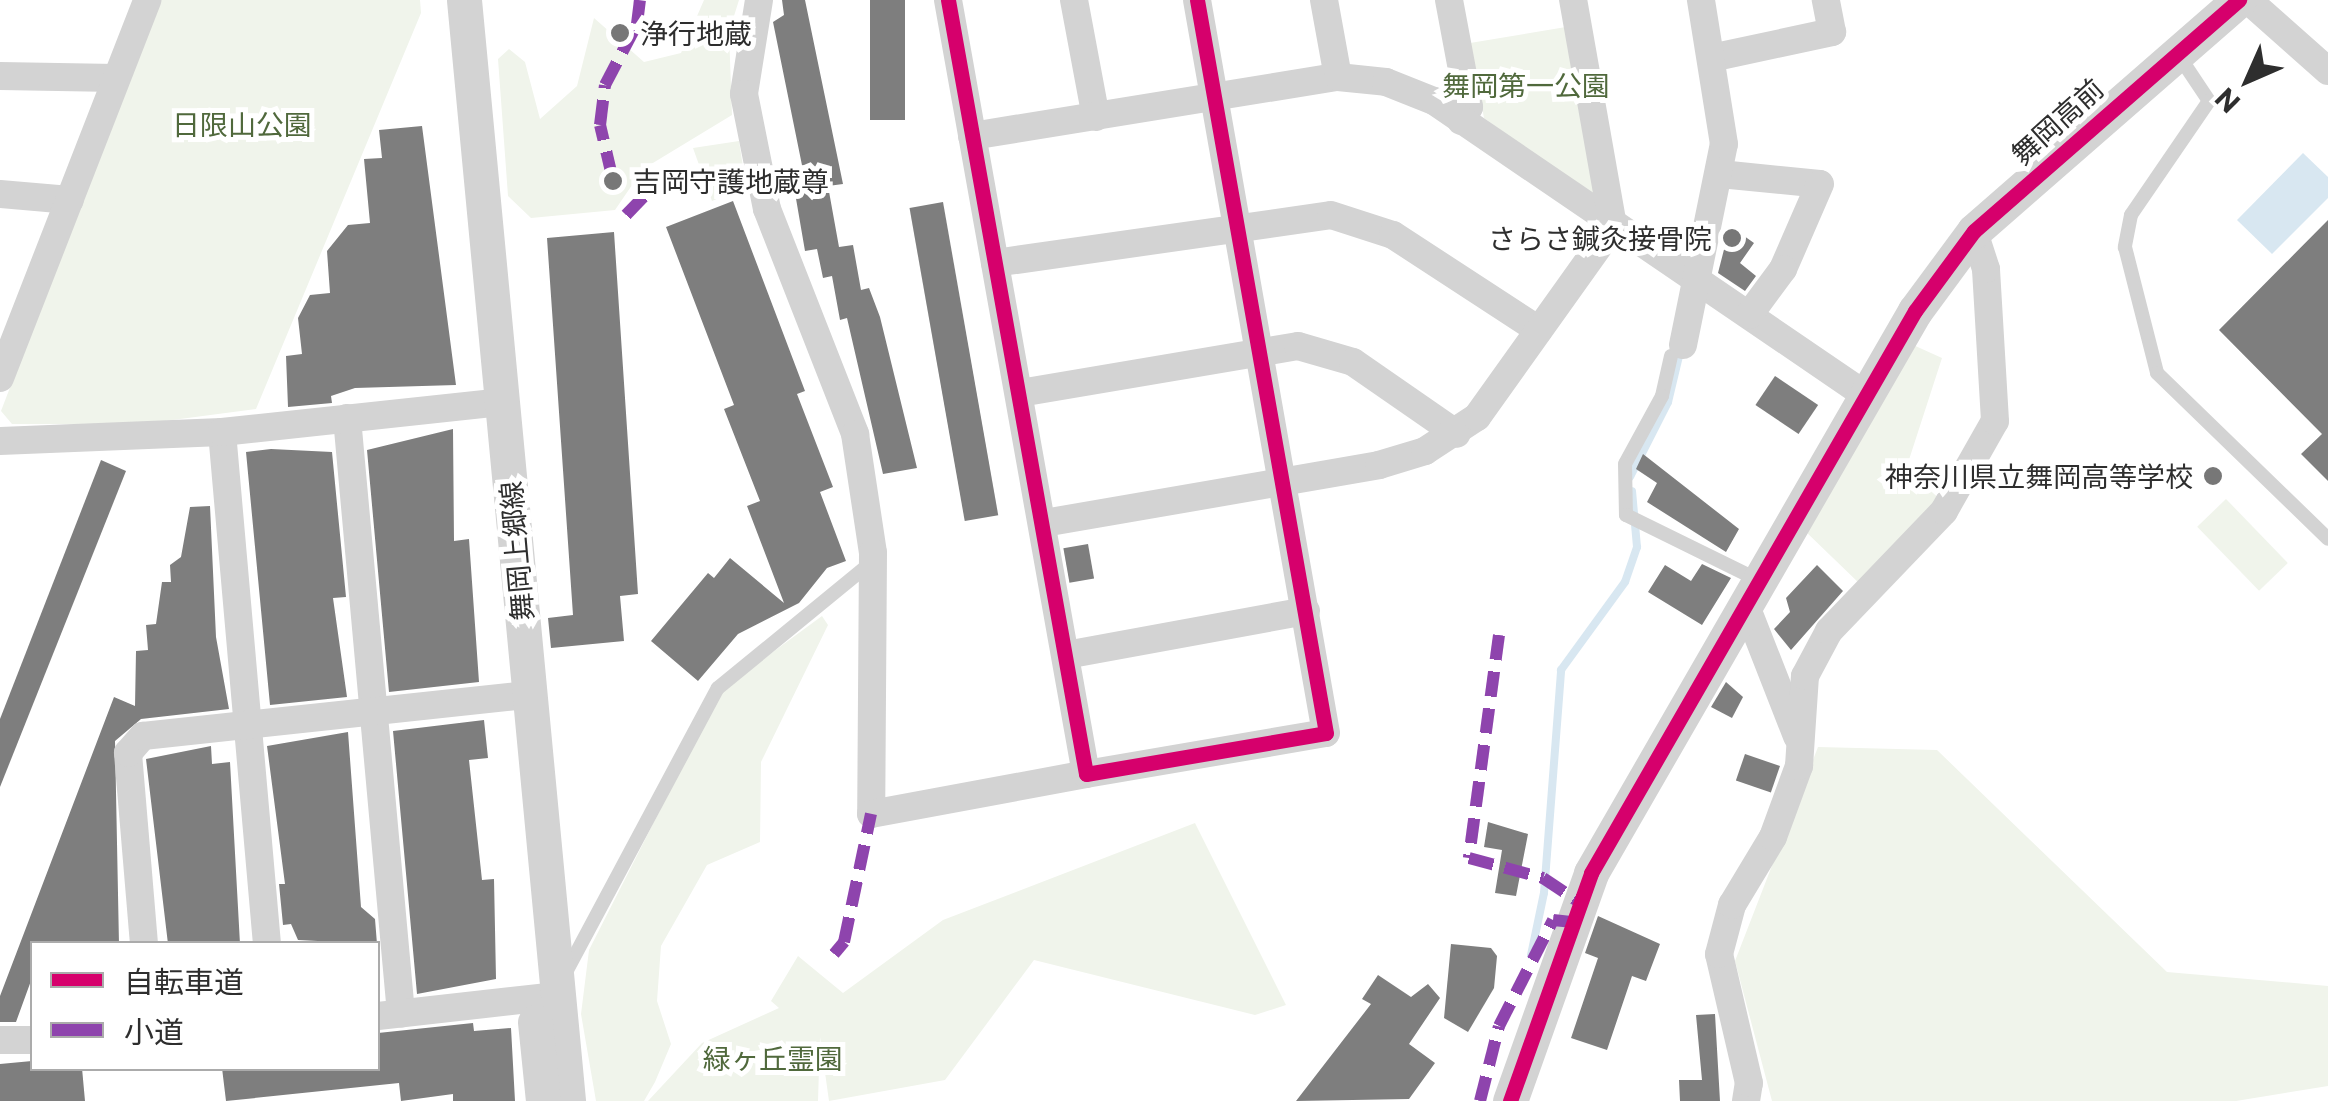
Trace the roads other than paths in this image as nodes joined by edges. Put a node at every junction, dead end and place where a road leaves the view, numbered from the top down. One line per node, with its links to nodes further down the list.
1 (147, 0): 20 (street)
2 (444, 0): 41 (street, 舞岡上郷線)
3 (464, 0): 41 (street, 舞岡上郷線)
4 (759, 0): 49 (street)
5 (948, 0): 24 (street)
6 (1074, 0): 22 (street)
7 (1197, 0): 21 (street)
8 (1324, 0): 19 (street)
9 (1450, 0): 23 (street)
10 (1573, 0): 29 (street)
11 (1701, 0): 16 (street)
12 (1826, 0): 16 (street)
13 (2239, 0): 15 (street, 舞岡高前)
14 (2248, 0): 17 (street)
15 (2176, 52): 30 (street, 舞岡高前); 48 (lane)
16 (1712, 58): 25 (street)
17 (2328, 71)
18 (0, 76): 20 (street)
19 (1338, 77): 21 (street); 23 (street)
20 (116, 78): 27 (street)
21 (1216, 98): 22 (street); 28 (street)
22 (1096, 117): 24 (street)
23 (1461, 121): 29 (street)
24 (972, 136): 31 (street)
25 (1720, 174): 32 (street); 34 (street)
26 (0, 194): 27 (street)
27 (70, 200): 33 (street)
28 (1237, 224): 31 (street); 35 (street); 37 (street)
29 (1613, 226): 32 (street); 35 (street)
30 (1974, 231): 40 (street, 舞岡高前); 56 (street)
31 (995, 263): 39 (street)
32 (1692, 276): 34 (street); 36 (street)
33 (12, 315): 38 (street)
34 (1749, 315): 40 (street)
35 (1540, 330): 44 (street)
36 (1675, 349): 50 (lane)
37 (1262, 351): 39 (street); 44 (street); 46 (street)
38 (0, 378)
39 (1020, 393): 47 (street)
40 (1864, 394): 50 (street, 舞岡高前)
41 (492, 403): 42 (street); 53 (street, 舞岡上郷線)
42 (348, 418): 43 (street); 54 (street)
43 (222, 432): 45 (street); 55 (street)
44 (1457, 434): 46 (street)
45 (0, 441)
46 (1285, 479): 47 (street); 51 (street)
47 (1044, 523): 52 (street)
48 (2328, 540)
49 (873, 561): 57 (street); 60 (lane)
50 (1753, 593): 56 (street); 66 (street, 舞岡高前)
51 (1306, 611): 52 (street); 57 (street)
52 (1066, 655): 57 (street)
53 (518, 697): 54 (street); 60 (street, 舞岡上郷線)
54 (372, 712): 55 (street); 61 (street)
55 (248, 725): 58 (street); 59 (street)
56 (1800, 746): 67 (street)
57 (1086, 774)
58 (144, 941)
59 (267, 941)
60 (548, 995): 61 (street); 64 (street, 舞岡上郷線); 65 (street, 舞岡上郷線)
61 (389, 1015)
62 (0, 1040): 63 (street)
63 (30, 1040)
64 (542, 1101)
65 (568, 1101)
66 (1510, 1101)
67 (1746, 1101)

